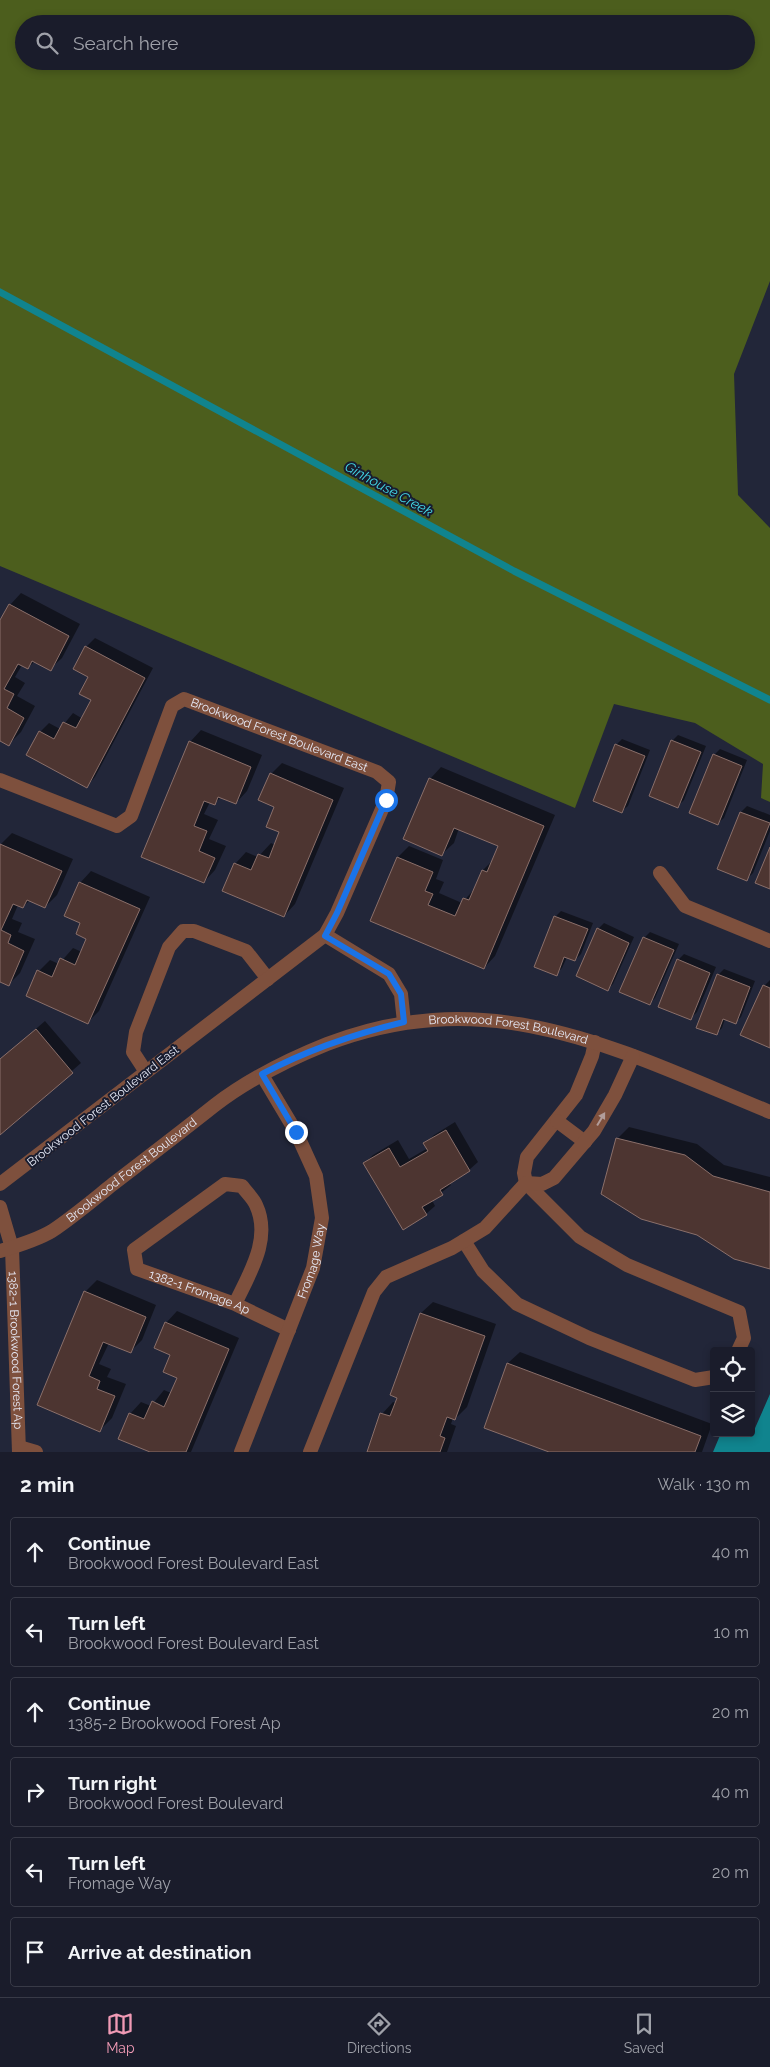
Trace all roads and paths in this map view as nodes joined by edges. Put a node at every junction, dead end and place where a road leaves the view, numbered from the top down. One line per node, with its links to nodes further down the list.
1 (0, 780): 3 (street, Brookwood Forest Boulevard East)
2 (660, 873): 4 (street)
3 (325, 936): 5 (street, Brookwood Forest Boulevard East); 6 (street)
4 (770, 941)
5 (268, 979): 9 (street, Brookwood Forest Boulevard East); 9 (street)
6 (404, 1022): 7 (street, Brookwood Forest Boulevard); 10 (street, Brookwood Forest Boulevard)
7 (595, 1042): 8 (street, Brookwood Forest Boulevard); 12 (street)
8 (633, 1056): 11 (street, Brookwood Forest Boulevard); 13 (street, one-way to 8)
9 (146, 1072): 15 (street, Brookwood Forest Boulevard East)
10 (262, 1074): 18 (street, Brookwood Forest Boulevard); 20 (street, Fromage Way)
11 (770, 1112)
12 (557, 1121): 13 (street); 14 (street)
13 (585, 1142): 14 (street)
14 (526, 1183): 17 (street); 21 (street)
15 (0, 1184)
16 (0, 1206): 18 (street, 1382-1 Brookwood Forest Ap)
17 (464, 1241): 22 (street); 26 (street)
18 (6, 1250): 23 (street, 1382-1 Brookwood Forest Ap)
19 (235, 1304): 19 (street, 1382-1 Fromage Ap); 20 (street, 1382-1 Fromage Ap)
20 (289, 1330): 25 (street, Fromage Way)
21 (740, 1347)
22 (710, 1378)
23 (19, 1450): 24 (street)
24 (36, 1452)
25 (241, 1452)
26 (310, 1452)

